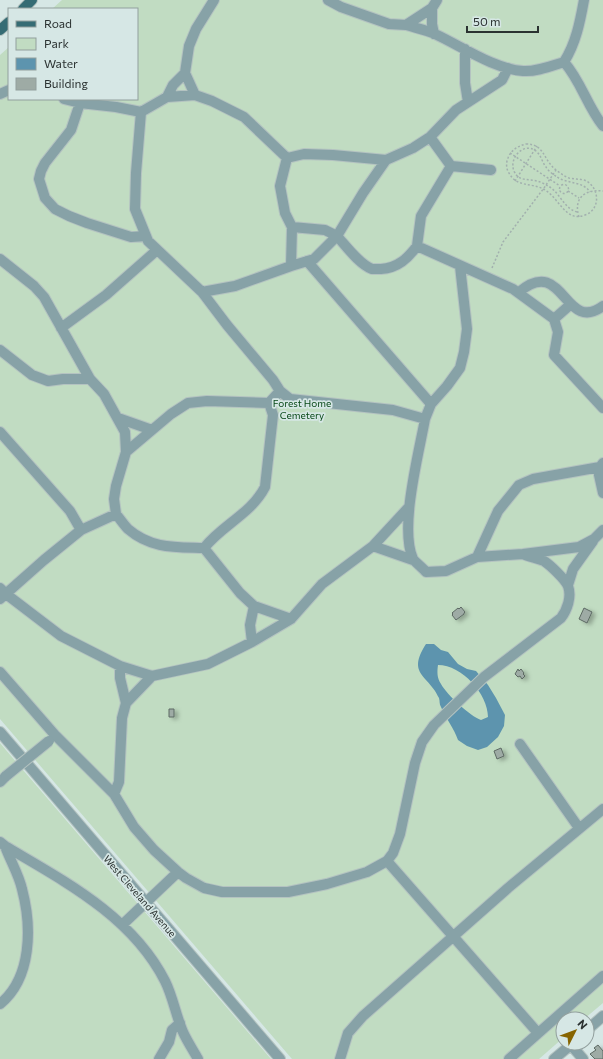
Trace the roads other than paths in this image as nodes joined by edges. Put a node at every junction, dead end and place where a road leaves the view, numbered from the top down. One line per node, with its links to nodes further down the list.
1 (32, 0): 6 (main road)
2 (214, 0): 14 (street)
3 (328, 0): 8 (street)
4 (584, 0): 12 (street)
5 (435, 4): 8 (street); 10 (street)
6 (24, 8)
7 (8, 23): 9 (main road)
8 (406, 24): 10 (street)
9 (0, 30)
10 (434, 34): 11 (street)
11 (465, 49): 13 (street); 18 (street)
12 (564, 62): 13 (street); 21 (street)
13 (508, 68): 18 (street)
14 (185, 73): 15 (street); 16 (street)
15 (195, 95): 16 (street); 23 (street)
16 (167, 97): 20 (street)
17 (68, 100): 19 (street)
18 (468, 102): 22 (street)
19 (80, 103): 20 (street); 28 (street)
20 (142, 112): 28 (street)
21 (603, 126)
22 (430, 137): 24 (street); 25 (street)
23 (287, 158): 24 (street); 27 (street)
24 (386, 160): 29 (street)
25 (450, 166): 26 (street); 30 (street)
26 (491, 170)
27 (292, 227): 29 (street); 34 (street)
28 (146, 236): 31 (street)
29 (337, 236): 30 (street); 33 (street)
30 (418, 246): 35 (street)
31 (157, 250): 36 (street); 41 (street)
32 (0, 259): 41 (street)
33 (307, 261): 34 (street); 46 (street)
34 (291, 266): 36 (street)
35 (460, 266): 37 (street); 46 (street)
36 (202, 292): 44 (street)
37 (519, 292): 38 (street); 40 (street)
38 (571, 304): 39 (street); 40 (street)
39 (603, 306)
40 (554, 319): 47 (street)
41 (61, 328): 43 (street)
42 (0, 350): 43 (street)
43 (90, 379): 48 (street)
44 (280, 391): 45 (street); 49 (street)
45 (269, 403): 50 (street); 61 (street)
46 (431, 404): 49 (street)
47 (603, 408)
48 (118, 418): 50 (street); 52 (street)
49 (425, 419): 55 (street)
50 (152, 430): 52 (street)
51 (0, 432): 57 (street)
52 (126, 452): 56 (street)
53 (602, 465): 54 (street); 63 (street)
54 (603, 493)
55 (409, 507): 60 (street); 64 (street)
56 (116, 514): 57 (street); 61 (street)
57 (81, 530): 66 (street)
58 (603, 530): 59 (street)
59 (594, 539): 62 (street); 65 (street)
60 (373, 546): 64 (street); 68 (street)
61 (204, 548): 67 (street)
62 (523, 554): 63 (street); 65 (street)
63 (477, 557): 64 (street)
64 (414, 560)
65 (568, 585): 82 (street)
66 (2, 593): 70 (street)
67 (254, 606): 68 (street); 69 (street)
68 (291, 619): 69 (street)
69 (252, 642): 72 (street)
70 (120, 666): 72 (street); 73 (street)
71 (0, 672): 75 (street)
72 (152, 676): 73 (street)
73 (126, 703): 78 (street)
74 (0, 732): 84 (street, West Cleveland Avenue)
75 (52, 738): 77 (street, bridge); 78 (street)
76 (520, 744): 80 (street)
77 (3, 779)
78 (114, 794): 83 (street)
79 (603, 809): 80 (street)
80 (579, 828): 86 (street)
81 (2, 844): 85 (street); 88 (street)
82 (387, 861): 83 (street); 86 (street)
83 (178, 872): 84 (street)
84 (146, 903): 85 (street); 96 (street, West Cleveland Avenue)
85 (122, 925): 91 (street)
86 (454, 936): 92 (street); 97 (street)
87 (603, 976): 92 (street)
88 (0, 1004)
89 (603, 1016): 90 (street)
90 (595, 1023)
91 (180, 1024): 94 (street); 95 (street)
92 (538, 1033): 98 (street)
93 (564, 1051): 99 (street)
94 (159, 1059)
95 (198, 1059)
96 (280, 1059)
97 (340, 1059)
98 (509, 1059)
99 (554, 1059)

